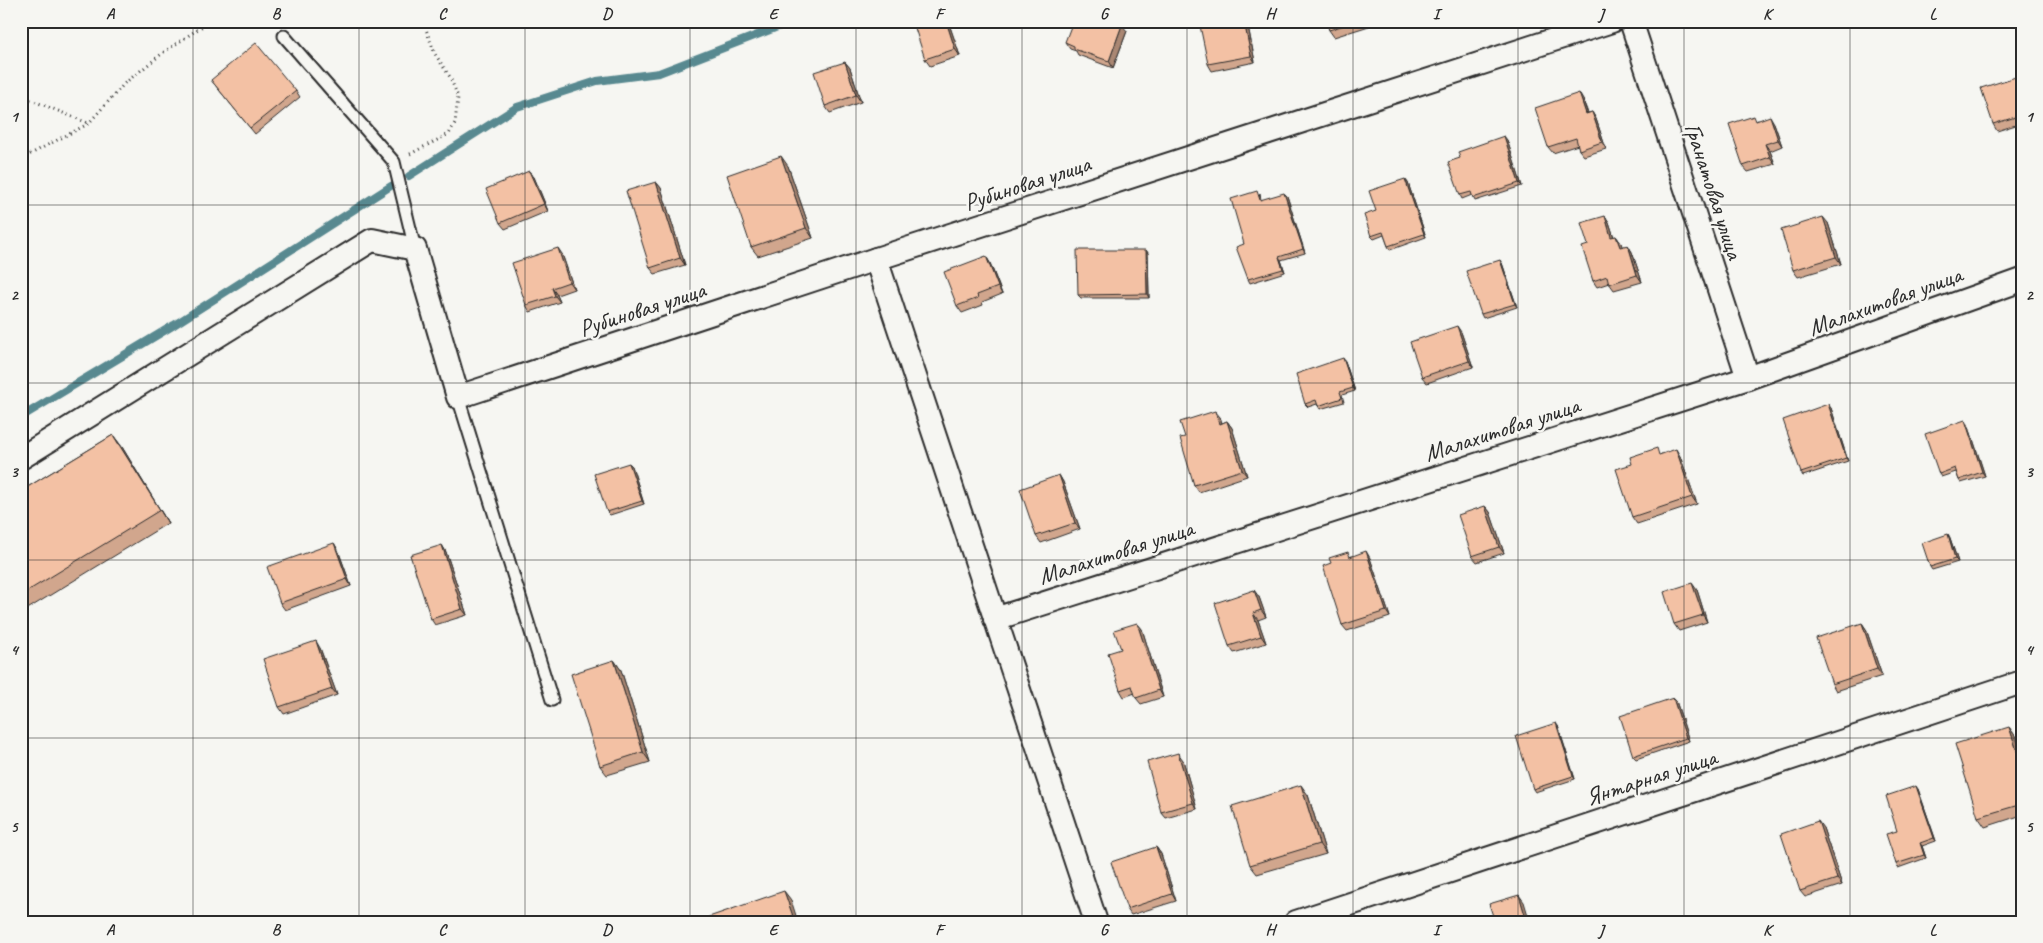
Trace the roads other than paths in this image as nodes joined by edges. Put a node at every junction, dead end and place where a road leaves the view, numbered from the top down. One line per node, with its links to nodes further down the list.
1 (1612, 21): 5 (street, Рубиновая улица)
2 (1630, 21): 7 (street, Гранатовая улица)
3 (284, 36): 4 (lane)
4 (415, 248): 8 (street); 9 (street)
5 (876, 259): 8 (street, Рубиновая улица); 10 (street)
6 (2022, 280): 7 (street, Малахитовая улица)
7 (1748, 378): 10 (street, Малахитовая улица)
8 (458, 397): 12 (lane)
9 (21, 458)
10 (995, 619): 13 (street)
11 (2022, 682): 14 (street, Янтарная улица)
12 (552, 700)
13 (1096, 922)
14 (1296, 922)

